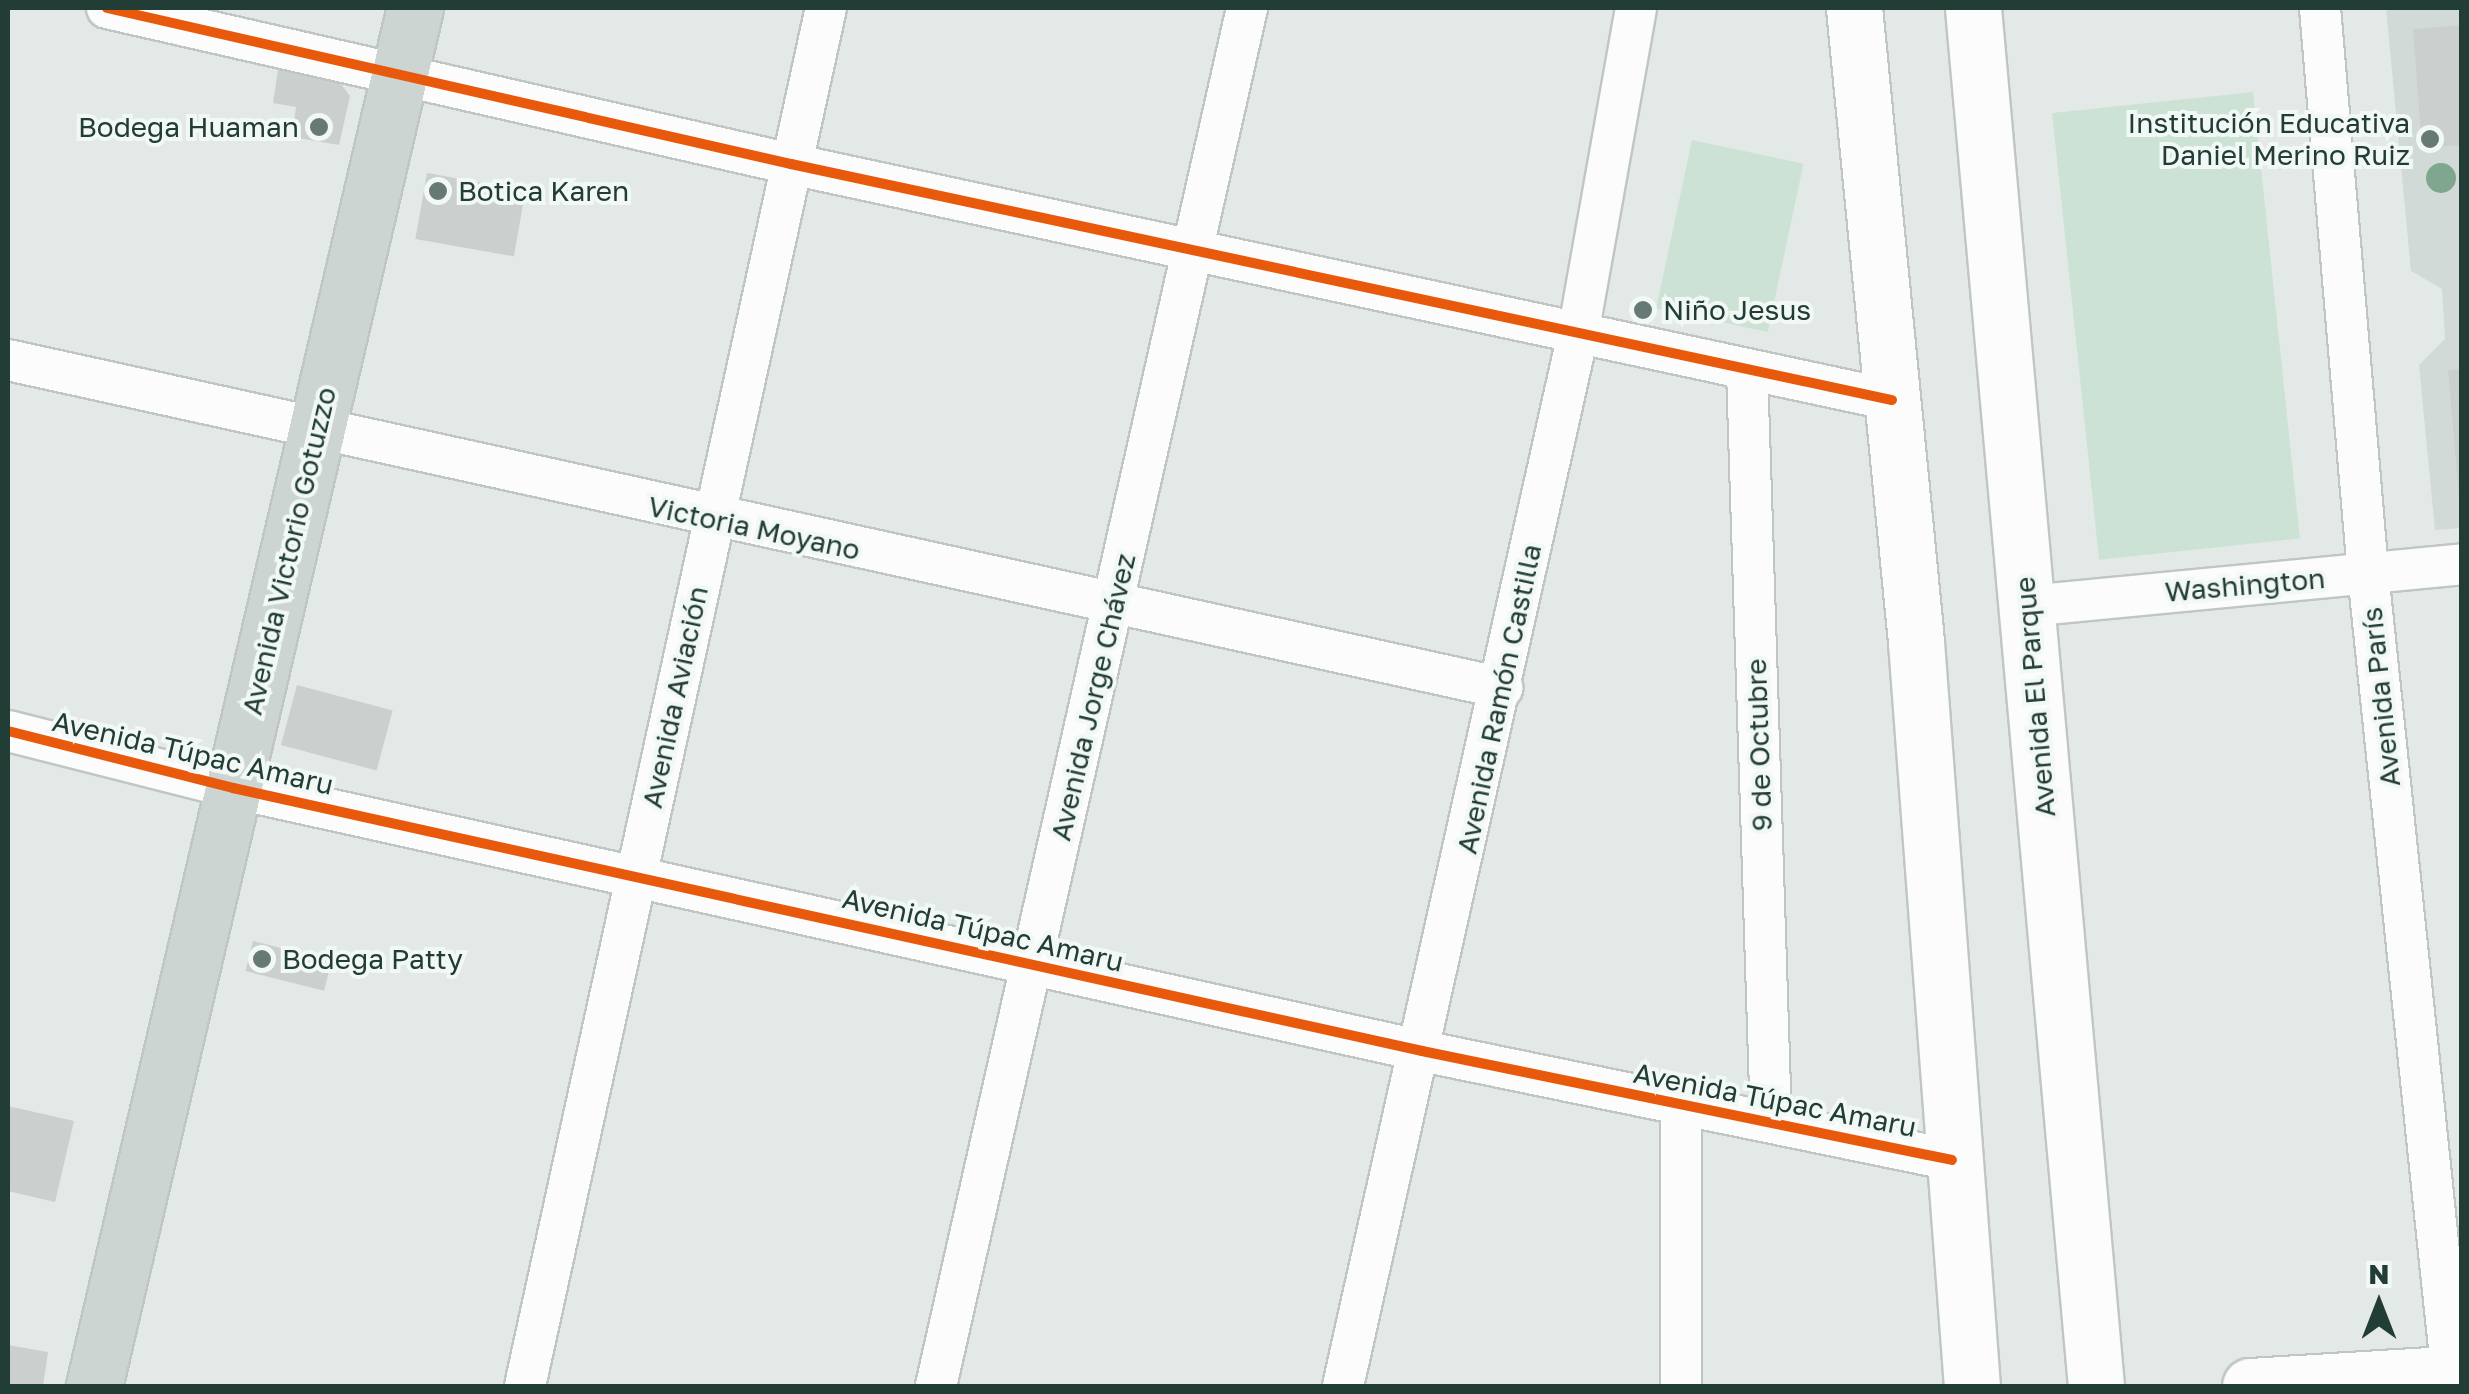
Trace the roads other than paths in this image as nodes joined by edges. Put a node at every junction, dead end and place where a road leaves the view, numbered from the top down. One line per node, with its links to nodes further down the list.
1 (106, 8): 9 (street)
2 (415, 8): 9 (main road, Avenida Victorio Gotuzzo)
3 (826, 8): 10 (street, Avenida Aviación)
4 (1248, 8): 11 (street, Avenida Jorge Chávez)
5 (1636, 8): 12 (street, Avenida Ramón Castilla)
6 (1854, 8): 15 (street)
7 (1973, 8): 21 (street, Avenida El Parque)
8 (2320, 8): 19 (street, Avenida París)
9 (400, 74): 10 (street); 16 (main road, Avenida Victorio Gotuzzo)
10 (791, 164): 11 (street); 17 (street, Avenida Aviación)
11 (1193, 251): 12 (street); 20 (street, Avenida Jorge Chávez)
12 (1578, 334): 14 (street); 22 (street, Avenida Ramón Castilla)
13 (8, 360): 16 (street, Victoria Moyano)
14 (1747, 370): 15 (street); 29 (street, 9 de Octubre)
15 (1892, 400): 30 (street)
16 (319, 428): 17 (street, Victoria Moyano); 24 (main road, Avenida Victorio Gotuzzo)
17 (714, 520): 20 (street, Victoria Moyano); 25 (street, Avenida Aviación)
18 (2462, 564): 19 (street, Washington)
19 (2368, 573): 21 (street, Washington); 31 (street, Avenida París)
20 (1114, 604): 22 (street, Victoria Moyano); 26 (street, Avenida Jorge Chávez)
21 (2028, 606): 38 (street, Avenida El Parque)
22 (1502, 688): 27 (street, Avenida Ramón Castilla)
23 (8, 731): 24 (street, Avenida Túpac Amaru)
24 (233, 788): 25 (street, Avenida Túpac Amaru); 32 (main road, Avenida Victorio Gotuzzo)
25 (636, 876): 26 (street, Avenida Túpac Amaru); 33 (street, Avenida Aviación)
26 (1032, 964): 27 (street, Avenida Túpac Amaru); 34 (street, Avenida Jorge Chávez)
27 (1422, 1051): 28 (street, Avenida Túpac Amaru); 35 (street, Avenida Ramón Castilla)
28 (1681, 1104): 29 (street, Avenida Túpac Amaru); 36 (street)
29 (1771, 1121): 30 (street, Avenida Túpac Amaru)
30 (1952, 1160): 37 (street)
31 (2455, 1378): 39 (street)
32 (94, 1386)
33 (525, 1386)
34 (936, 1386)
35 (1344, 1386)
36 (1682, 1386)
37 (1972, 1386)
38 (2096, 1386)
39 (2250, 1386)

